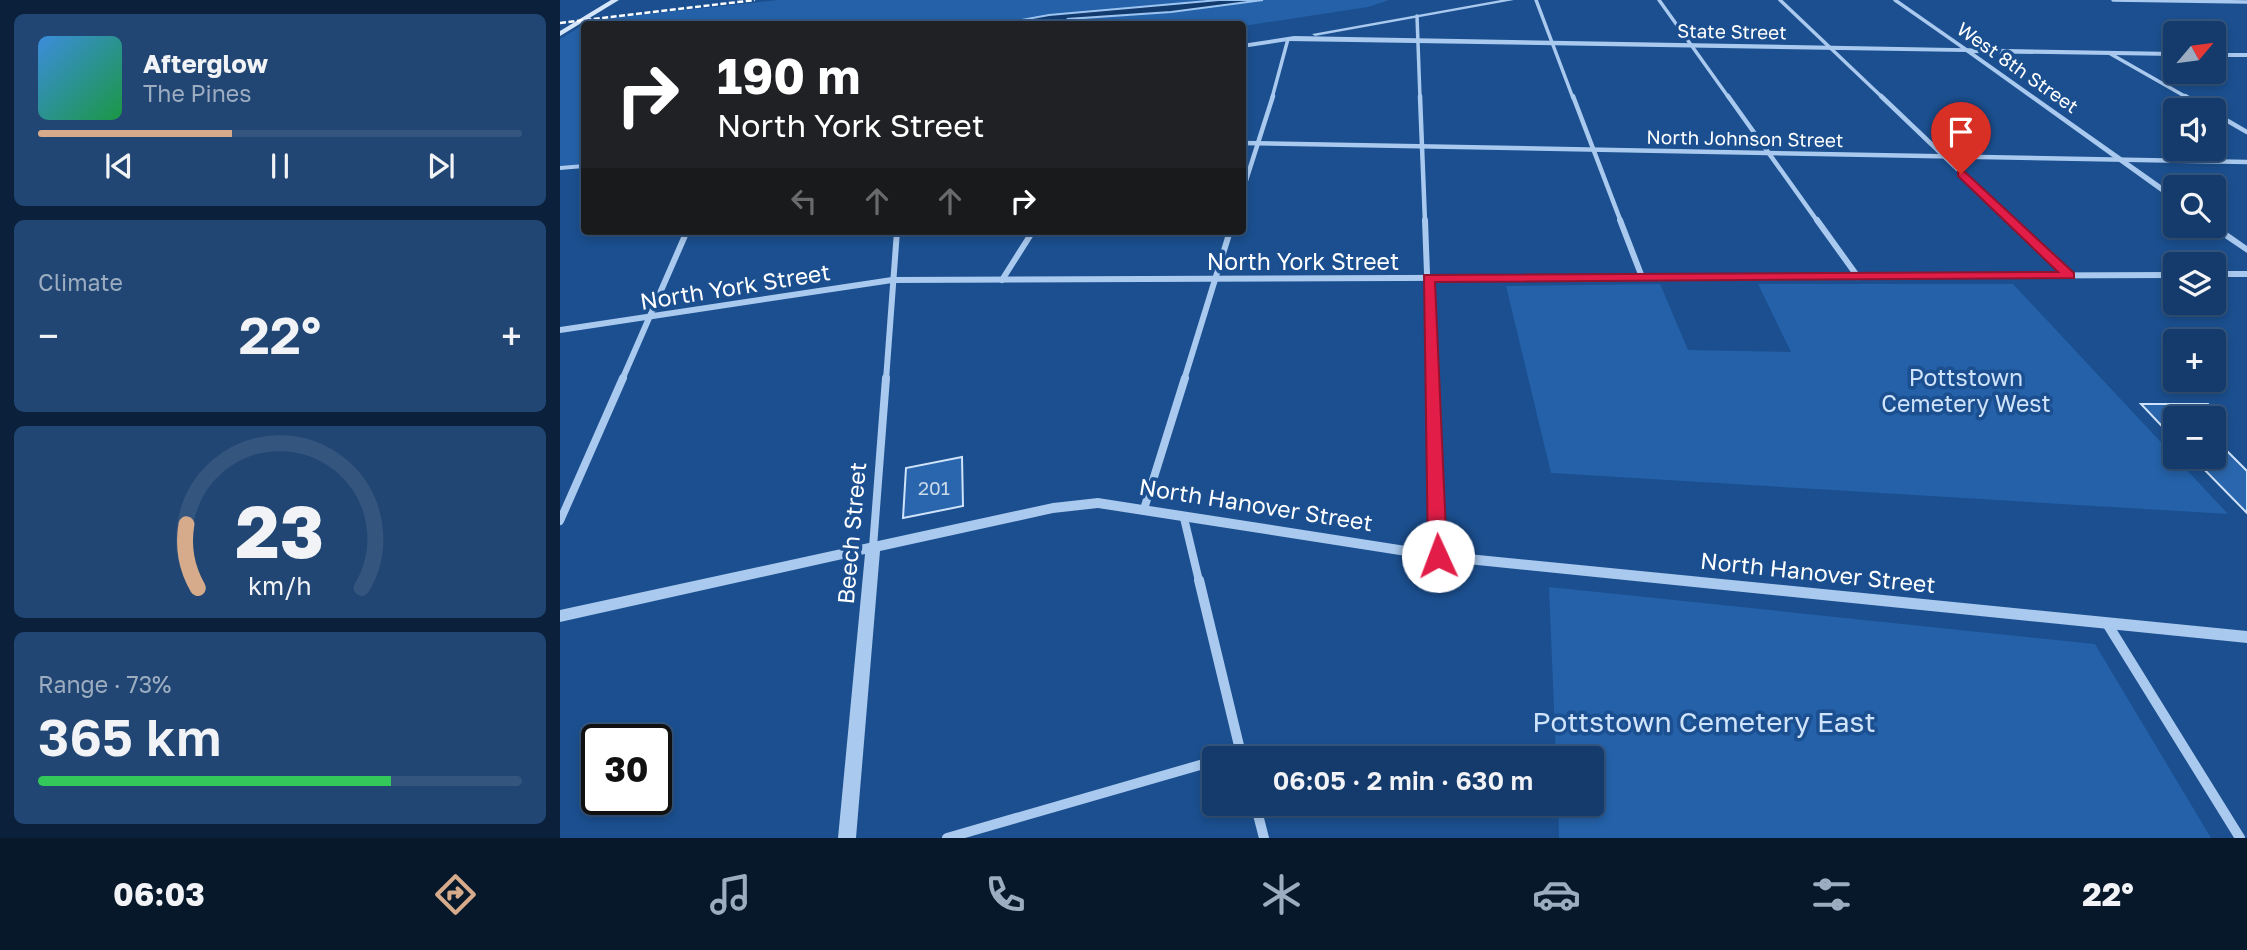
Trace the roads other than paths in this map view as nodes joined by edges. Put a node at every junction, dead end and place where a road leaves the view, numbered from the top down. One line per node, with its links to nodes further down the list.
1 (615, 0): 10 (main road)
2 (1511, 0): 9 (street)
3 (1536, 0): 13 (street)
4 (1659, 0): 15 (street)
5 (1780, 0): 16 (street)
6 (1895, 0): 17 (street, West 8th Street)
7 (2113, 0): 8 (street)
8 (2247, 2)
9 (1417, 16): 11 (street); 12 (street)
10 (560, 34)
11 (1288, 39): 12 (street, State Street); 14 (street); 26 (street)
12 (1417, 41): 13 (street, State Street); 27 (street)
13 (1554, 43): 15 (street, State Street); 28 (street)
14 (1246, 46)
15 (1689, 46): 16 (street, State Street); 29 (street)
16 (1828, 49): 17 (street, State Street); 30 (street)
17 (1968, 51): 18 (street, State Street); 31 (street, West 8th Street)
18 (2109, 53): 19 (street, State Street); 22 (street)
19 (2163, 54)
20 (2226, 55): 21 (street)
21 (2247, 55)
22 (2188, 98)
23 (2226, 120): 24 (street)
24 (2247, 132)
25 (1246, 143): 26 (street, North Johnson Street)
26 (1260, 143): 27 (street, North Johnson Street); 35 (street)
27 (1423, 146): 28 (street, North Johnson Street); 49 (street)
28 (1595, 150): 29 (street, North Johnson Street); 47 (street)
29 (1768, 153): 30 (street, North Johnson Street); 48 (street)
30 (1942, 156): 31 (street, North Johnson Street); 45 (street)
31 (2122, 160): 32 (street, North Johnson Street); 36 (street, West 8th Street)
32 (2247, 162)
33 (581, 166): 34 (street)
34 (560, 168)
35 (1246, 182)
36 (2163, 190)
37 (685, 235): 53 (street)
38 (897, 235): 51 (street, Beech Street)
39 (1030, 235): 52 (street)
40 (1229, 235): 50 (street)
41 (2226, 235): 42 (street)
42 (2247, 250)
43 (2226, 274): 44 (street)
44 (2247, 274)
45 (2070, 275): 46 (street, North York Street); 48 (street, North York Street)
46 (2163, 275)
47 (1642, 277): 48 (street, North York Street); 49 (street, North York Street)
48 (1858, 277)
49 (1429, 278): 50 (street, North York Street); 59 (street)
50 (1213, 279): 52 (street, North York Street); 55 (street)
51 (892, 280): 52 (street, North York Street); 53 (street, North York Street); 58 (street, Beech Street)
52 (1002, 280)
53 (652, 317): 54 (street, North York Street); 57 (street)
54 (560, 330)
55 (1144, 509): 56 (street, North Hanover Street); 58 (street, North Hanover Street)
56 (1184, 518): 59 (street, North Hanover Street); 63 (street)
57 (560, 521)
58 (873, 547): 60 (street, North Hanover Street); 66 (street, Beech Street)
59 (1438, 556): 61 (street, North Hanover Street)
60 (560, 616)
61 (2108, 625): 62 (street, North Hanover Street); 69 (street)
62 (2247, 637)
63 (1240, 746)
64 (1202, 764): 67 (street)
65 (1258, 816): 68 (street)
66 (847, 838)
67 (947, 838)
68 (1264, 838)
69 (2240, 838)

